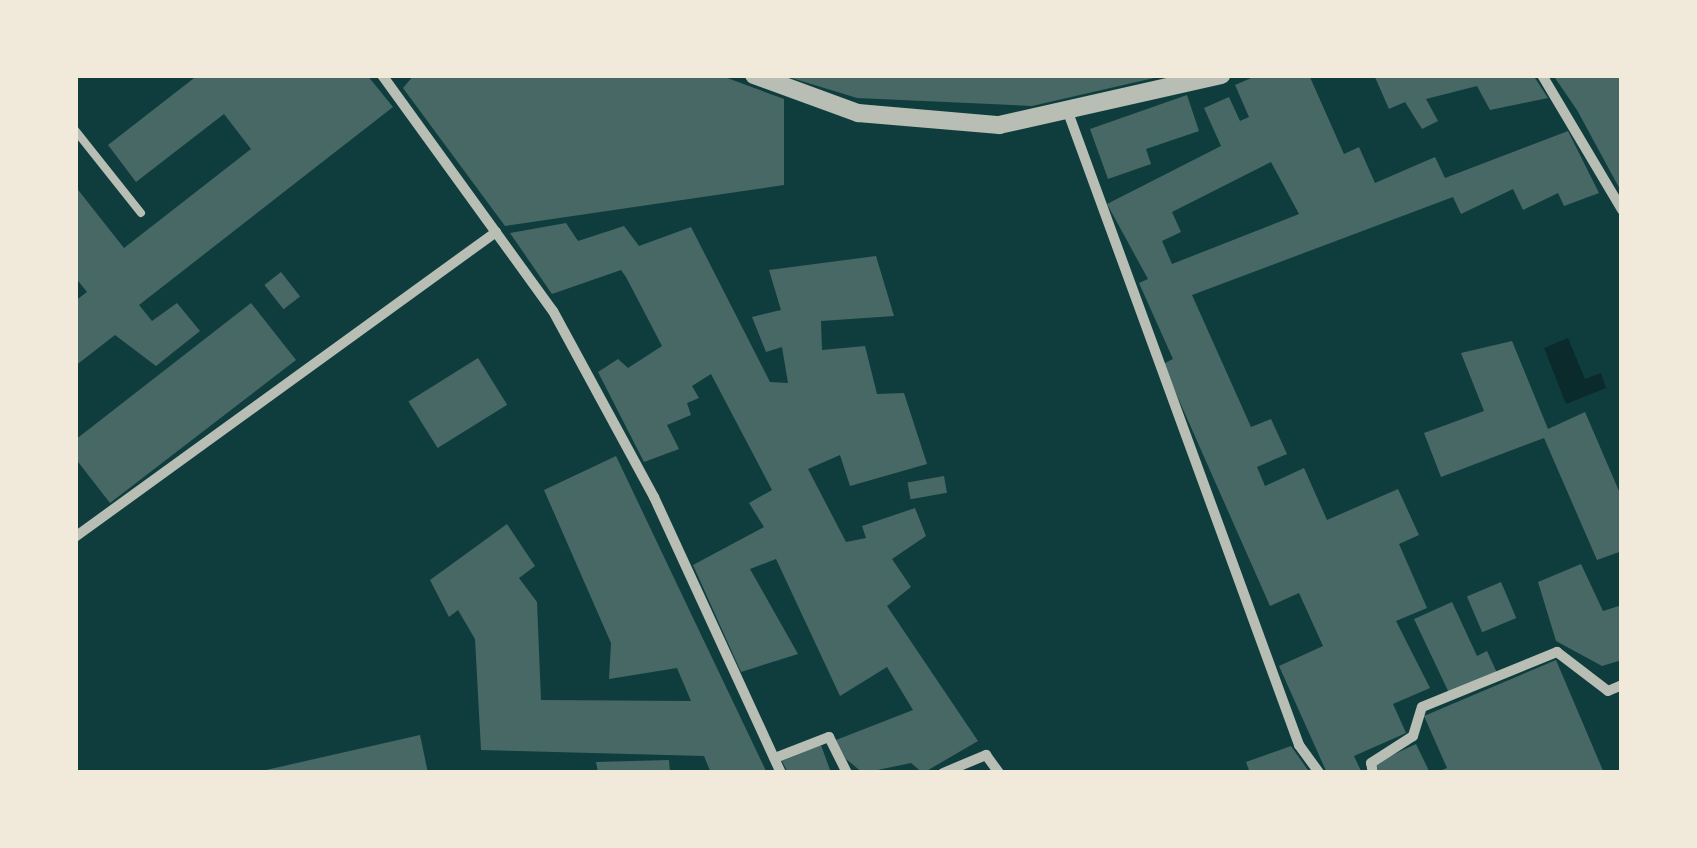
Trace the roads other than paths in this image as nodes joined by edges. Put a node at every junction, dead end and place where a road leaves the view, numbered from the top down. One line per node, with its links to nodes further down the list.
1 (382, 75): 9 (street)
2 (754, 75): 5 (street)
3 (1222, 75): 5 (street)
4 (1542, 75): 7 (street)
5 (1069, 116): 17 (street)
6 (75, 130): 8 (lane)
7 (1622, 210)
8 (141, 213)
9 (496, 232): 10 (street); 12 (street)
10 (75, 538)
11 (1622, 685): 18 (street)
12 (775, 758): 13 (street); 14 (street)
13 (781, 773)
14 (847, 773)
15 (943, 773): 16 (street)
16 (998, 773)
17 (1319, 773)
18 (1373, 773)

